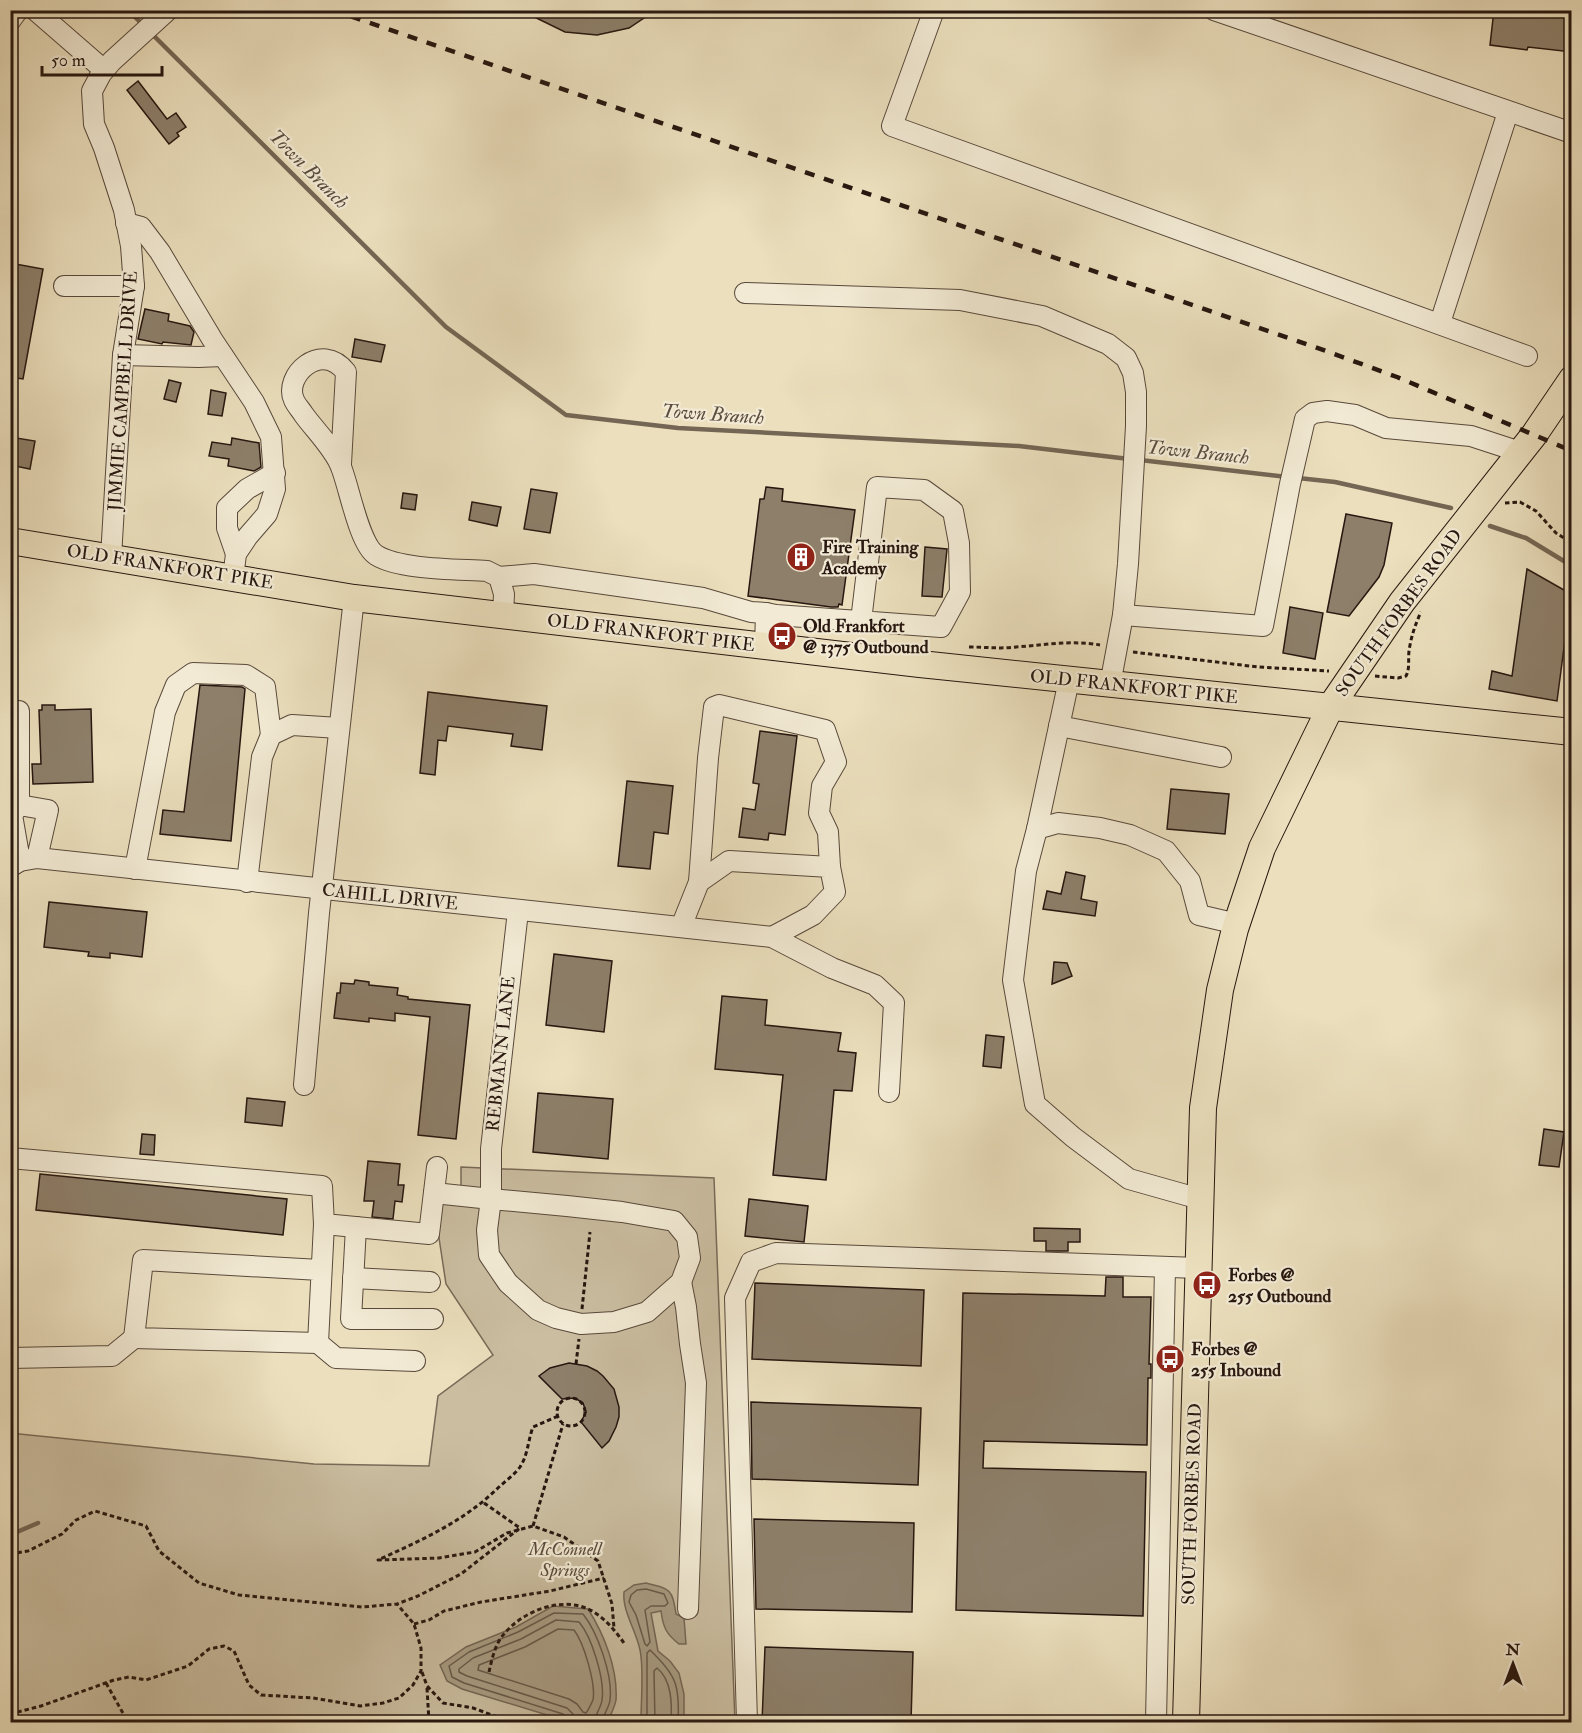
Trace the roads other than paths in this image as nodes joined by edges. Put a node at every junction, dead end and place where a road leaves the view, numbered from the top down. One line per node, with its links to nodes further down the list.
1 (18, 10): 7 (street)
2 (35, 10): 8 (street)
3 (934, 10): 15 (street)
4 (1214, 10): 6 (street)
5 (168, 11): 8 (street, JIMMIE CAMPBELL DRIVE)
6 (1235, 14): 9 (street)
7 (10, 21)
8 (104, 70): 11 (street, JIMMIE CAMPBELL DRIVE)
9 (1508, 112): 10 (street); 15 (street)
10 (1572, 133)
11 (126, 222): 13 (street, JIMMIE CAMPBELL DRIVE); 17 (street)
12 (64, 286): 13 (street)
13 (134, 286): 16 (street, JIMMIE CAMPBELL DRIVE)
14 (745, 293): 29 (street)
15 (1440, 323): 18 (street)
16 (123, 355): 17 (street); 24 (street, JIMMIE CAMPBELL DRIVE)
17 (223, 356): 22 (street)
18 (1527, 356)
19 (1572, 380): 20 (main road, SOUTH FORBES ROAD)
20 (1520, 452): 29 (street); 35 (main road, SOUTH FORBES ROAD)
21 (340, 464): 21 (street); 26 (street)
22 (275, 473): 25 (street); 25 (street)
23 (10, 541): 24 (main road, OLD FRANKFORT PIKE)
24 (111, 557): 25 (main road, OLD FRANKFORT PIKE)
25 (234, 566): 27 (main road, OLD FRANKFORT PIKE)
26 (499, 577): 28 (street); 30 (street)
27 (354, 598): 30 (main road, OLD FRANKFORT PIKE); 38 (street)
28 (766, 613): 31 (street); 32 (street)
29 (1123, 615): 34 (street)
30 (503, 616): 32 (main road, OLD FRANKFORT PIKE)
31 (861, 621): 31 (street)
32 (765, 646): 33 (main road, OLD FRANKFORT PIKE)
33 (1069, 680): 34 (main road, OLD FRANKFORT PIKE); 37 (street)
34 (1110, 685): 35 (main road, OLD FRANKFORT PIKE)
35 (1331, 706): 39 (main road, OLD FRANKFORT PIKE); 51 (main road, SOUTH FORBES ROAD)
36 (19, 711): 42 (street)
37 (1059, 726): 41 (street); 43 (street)
38 (339, 728): 40 (street); 49 (street)
39 (1572, 732)
40 (271, 735): 46 (street); 47 (street)
41 (1221, 757)
42 (19, 805): 44 (street); 44 (street)
43 (1037, 829): 51 (street); 60 (street)
44 (18, 863): 46 (street, CAHILL DRIVE)
45 (830, 867): 48 (street); 48 (street); 53 (street)
46 (135, 869): 47 (street, CAHILL DRIVE)
47 (247, 882): 49 (street, CAHILL DRIVE)
48 (699, 882): 52 (street)
49 (322, 890): 50 (street, CAHILL DRIVE); 54 (street)
50 (518, 911): 52 (street, CAHILL DRIVE); 59 (street, REBMANN LANE)
51 (1237, 924): 60 (main road, SOUTH FORBES ROAD)
52 (681, 927): 53 (street, CAHILL DRIVE)
53 (772, 938): 55 (street, CAHILL DRIVE)
54 (304, 1085)
55 (889, 1092)
56 (10, 1158): 61 (street)
57 (437, 1167): 58 (street)
58 (434, 1193): 59 (street); 62 (street)
59 (491, 1199): 68 (street); 68 (street, REBMANN LANE)
60 (1200, 1199): 64 (main road, SOUTH FORBES ROAD)
61 (324, 1224): 62 (street); 65 (street)
62 (356, 1227): 66 (street)
63 (1165, 1267): 64 (street); 75 (street); 77 (street)
64 (1198, 1268): 76 (main road, SOUTH FORBES ROAD)
65 (320, 1270): 70 (street); 71 (street)
66 (353, 1278): 67 (street); 69 (street)
67 (430, 1282)
68 (681, 1282): 74 (street)
69 (433, 1319)
70 (134, 1338): 71 (street); 72 (street)
71 (318, 1343): 73 (street)
72 (10, 1358)
73 (415, 1361)
74 (688, 1608)
75 (1156, 1639): 76 (street); 78 (street)
76 (1188, 1640): 79 (main road, SOUTH FORBES ROAD)
77 (747, 1722)
78 (1156, 1722)
79 (1186, 1722)

